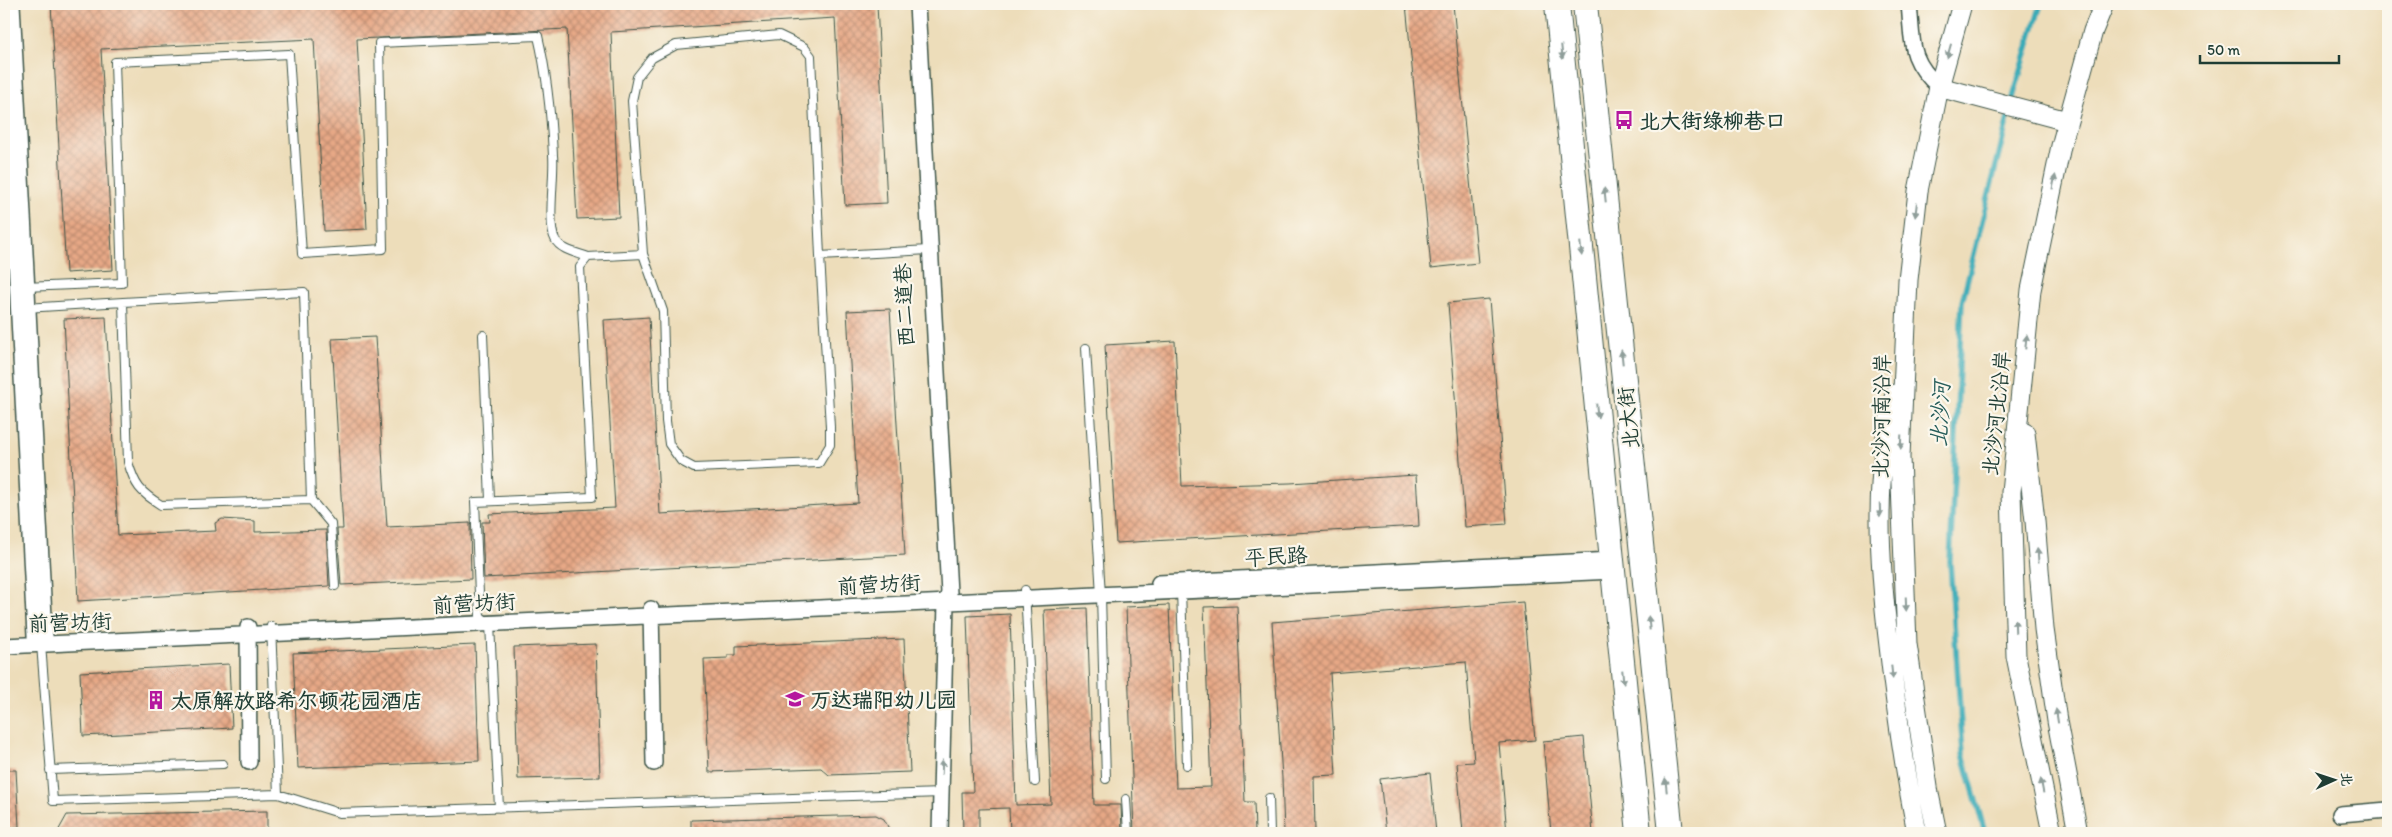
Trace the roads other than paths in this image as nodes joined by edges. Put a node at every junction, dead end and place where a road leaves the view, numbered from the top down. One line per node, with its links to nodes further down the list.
1 (12, 4): 16 (street)
2 (911, 4): 12 (street, 西二道巷)
3 (917, 4): 12 (street, 西二道巷)
4 (1557, 4): 25 (main road, one-way to 25)
5 (1584, 4): 56 (main road, 北大街, one-way to 5)
6 (1909, 4): 10 (street)
7 (1962, 4): 10 (street, 北沙河南沿岸, one-way to 10)
8 (2104, 4): 11 (street, 北沙河北沿岸)
9 (4, 19): 16 (street)
10 (1945, 96): 11 (street); 21 (street, 北沙河南沿岸, one-way to 21)
11 (2058, 125): 22 (street, 北沙河北沿岸, one-way to 11)
12 (926, 250): 14 (lane); 30 (street, 西二道巷)
13 (643, 254): 14 (lane); 14 (lane); 15 (lane)
14 (820, 256)
15 (588, 257): 16 (lane); 24 (lane)
16 (21, 287): 18 (street)
17 (123, 302): 18 (lane); 23 (lane); 23 (lane)
18 (22, 308): 36 (street)
19 (483, 334): 24 (lane)
20 (1086, 348): 28 (lane)
21 (1904, 359): 57 (street, one-way to 57); 58 (street, 北沙河南沿岸, one-way to 58)
22 (2022, 375): 59 (street, 北沙河北沿岸, one-way to 22); 60 (street, one-way to 22)
23 (311, 500): 26 (lane)
24 (490, 500): 32 (lane)
25 (1612, 565): 27 (street, 平民路); 55 (main road, one-way to 55)
26 (335, 586)
27 (1181, 587): 28 (street, 平民路); 41 (lane)
28 (1101, 590): 29 (street, 平民路); 43 (lane)
29 (1026, 595): 30 (street, 平民路); 44 (lane)
30 (946, 596): 31 (street, 前营坊街); 45 (street, 西二道巷, one-way to 30)
31 (651, 613): 32 (street, 前营坊街); 39 (street)
32 (486, 620): 33 (street, 前营坊街); 49 (lane)
33 (271, 630): 34 (street, 前营坊街); 46 (lane)
34 (248, 632): 36 (street, 前营坊街); 38 (street)
35 (4, 638): 36 (street, 前营坊街)
36 (40, 639): 37 (street, 前营坊街); 42 (lane)
37 (4, 646)
38 (249, 762)
39 (654, 763)
40 (224, 764): 42 (lane)
41 (1187, 765)
42 (50, 770): 46 (lane)
43 (1106, 780)
44 (1035, 782)
45 (941, 793): 49 (lane); 52 (street, 西二道巷)
46 (278, 794): 49 (lane)
47 (1269, 798): 54 (lane)
48 (1126, 799): 53 (lane)
49 (499, 808)
50 (2388, 810): 51 (street)
51 (2340, 814)
52 (940, 833)
53 (1128, 833)
54 (1270, 833)
55 (1639, 833)
56 (1672, 833)
57 (1917, 833)
58 (1937, 833)
59 (2052, 833)
60 (2078, 833)

